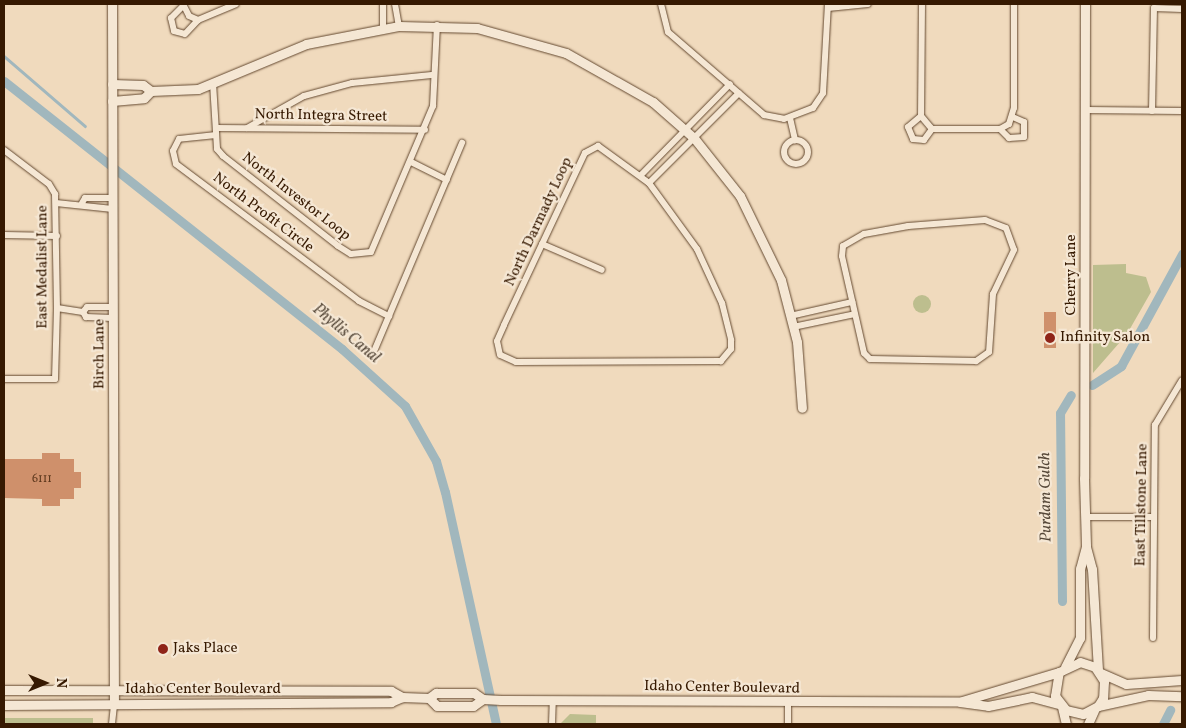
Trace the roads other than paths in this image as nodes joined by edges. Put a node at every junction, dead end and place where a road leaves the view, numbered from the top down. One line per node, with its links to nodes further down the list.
1 (112, 4): 18 (main road, Birch Lane)
2 (236, 4): 13 (street)
3 (383, 4): 16 (street)
4 (395, 4): 15 (street)
5 (661, 4): 20 (street)
6 (868, 4): 11 (street)
7 (922, 4): 27 (street)
8 (1014, 4): 28 (street)
9 (1085, 4): 24 (main road, Cherry Lane)
10 (183, 5): 13 (street); 13 (street)
11 (828, 6): 29 (street)
12 (1182, 9): 25 (street)
13 (198, 20)
14 (437, 25): 15 (main road); 17 (street, North Investor Loop); 34 (main road)
15 (399, 26): 16 (main road)
16 (383, 28): 19 (main road)
17 (432, 75): 30 (street); 33 (street, North Investor Loop)
18 (112, 84): 21 (main road); 23 (main road, Birch Lane)
19 (214, 84): 21 (main road); 35 (street, North Investor Loop)
20 (730, 84): 22 (street); 34 (street)
21 (150, 91): 23 (main road)
22 (740, 93): 29 (street); 36 (street)
23 (112, 102): 44 (main road, Birch Lane)
24 (1086, 110): 25 (street); 65 (main road, Cherry Lane)
25 (1152, 111): 26 (street)
26 (1182, 111)
27 (922, 116): 31 (street); 31 (street)
28 (1013, 117): 32 (street); 32 (street)
29 (790, 118): 37 (street)
30 (246, 128): 33 (street, North Integra Street); 35 (street, North Integra Street)
31 (932, 129): 32 (street)
32 (1000, 129)
33 (425, 130): 40 (street, North Investor Loop)
34 (686, 130): 36 (main road); 41 (street)
35 (216, 132): 40 (street, North Investor Loop); 57 (street, North Profit Circle)
36 (694, 138): 43 (street); 58 (main road)
37 (795, 140)
38 (462, 143): 42 (street)
39 (4, 150): 45 (street, East Medalist Lane)
40 (411, 162): 42 (street)
41 (641, 175): 43 (street, North Darmady Loop); 50 (street, North Darmady Loop)
42 (447, 180): 57 (street)
43 (649, 183): 50 (street, North Darmady Loop)
44 (113, 198): 46 (street); 47 (main road, Birch Lane)
45 (56, 203): 46 (street); 49 (street, East Medalist Lane)
46 (82, 203): 47 (street)
47 (113, 209): 53 (main road, Birch Lane)
48 (4, 235): 49 (street)
49 (57, 236): 54 (street, East Medalist Lane)
50 (542, 244): 51 (street)
51 (602, 270)
52 (852, 302): 56 (street); 56 (street); 58 (street)
53 (113, 307): 55 (street); 59 (main road, Birch Lane)
54 (57, 308): 55 (street); 62 (street, East Medalist Lane)
55 (83, 312): 59 (street)
56 (855, 314): 60 (street)
57 (389, 316): 61 (street)
58 (790, 316): 60 (main road)
59 (113, 318): 73 (main road, Birch Lane)
60 (793, 327): 64 (main road)
61 (375, 350)
62 (4, 379)
63 (1182, 380): 66 (street, East Tillstone Lane)
64 (802, 408)
65 (1085, 517): 66 (street); 67 (main road, Cherry Lane)
66 (1154, 517): 68 (street, East Tillstone Lane)
67 (1086, 547): 69 (main road, Cherry Lane); 70 (main road, Cherry Lane)
68 (1153, 638)
69 (1062, 669): 70 (main road); 79 (main road, Idaho Center Boulevard); 83 (main road)
70 (1099, 672): 71 (main road); 84 (main road)
71 (1182, 680)
72 (4, 690): 73 (main road, Idaho Center Boulevard)
73 (114, 690): 75 (main road, Idaho Center Boulevard); 81 (main road, Birch Lane)
74 (1182, 696): 84 (main road)
75 (402, 697): 76 (main road, Idaho Center Boulevard); 81 (main road, Idaho Center Boulevard)
76 (429, 698): 77 (main road, Idaho Center Boulevard); 77 (main road, Idaho Center Boulevard)
77 (483, 699): 78 (main road, Idaho Center Boulevard)
78 (553, 700): 80 (main road, Idaho Center Boulevard); 86 (street)
79 (960, 702): 80 (main road, Idaho Center Boulevard); 83 (main road, Idaho Center Boulevard)
80 (788, 703): 87 (street)
81 (114, 704): 82 (main road, Idaho Center Boulevard); 85 (street)
82 (4, 705)
83 (1061, 706): 84 (main road); 88 (main road)
84 (1096, 707): 89 (main road)
85 (112, 724)
86 (552, 724)
87 (788, 724)
88 (1066, 724)
89 (1088, 724)

